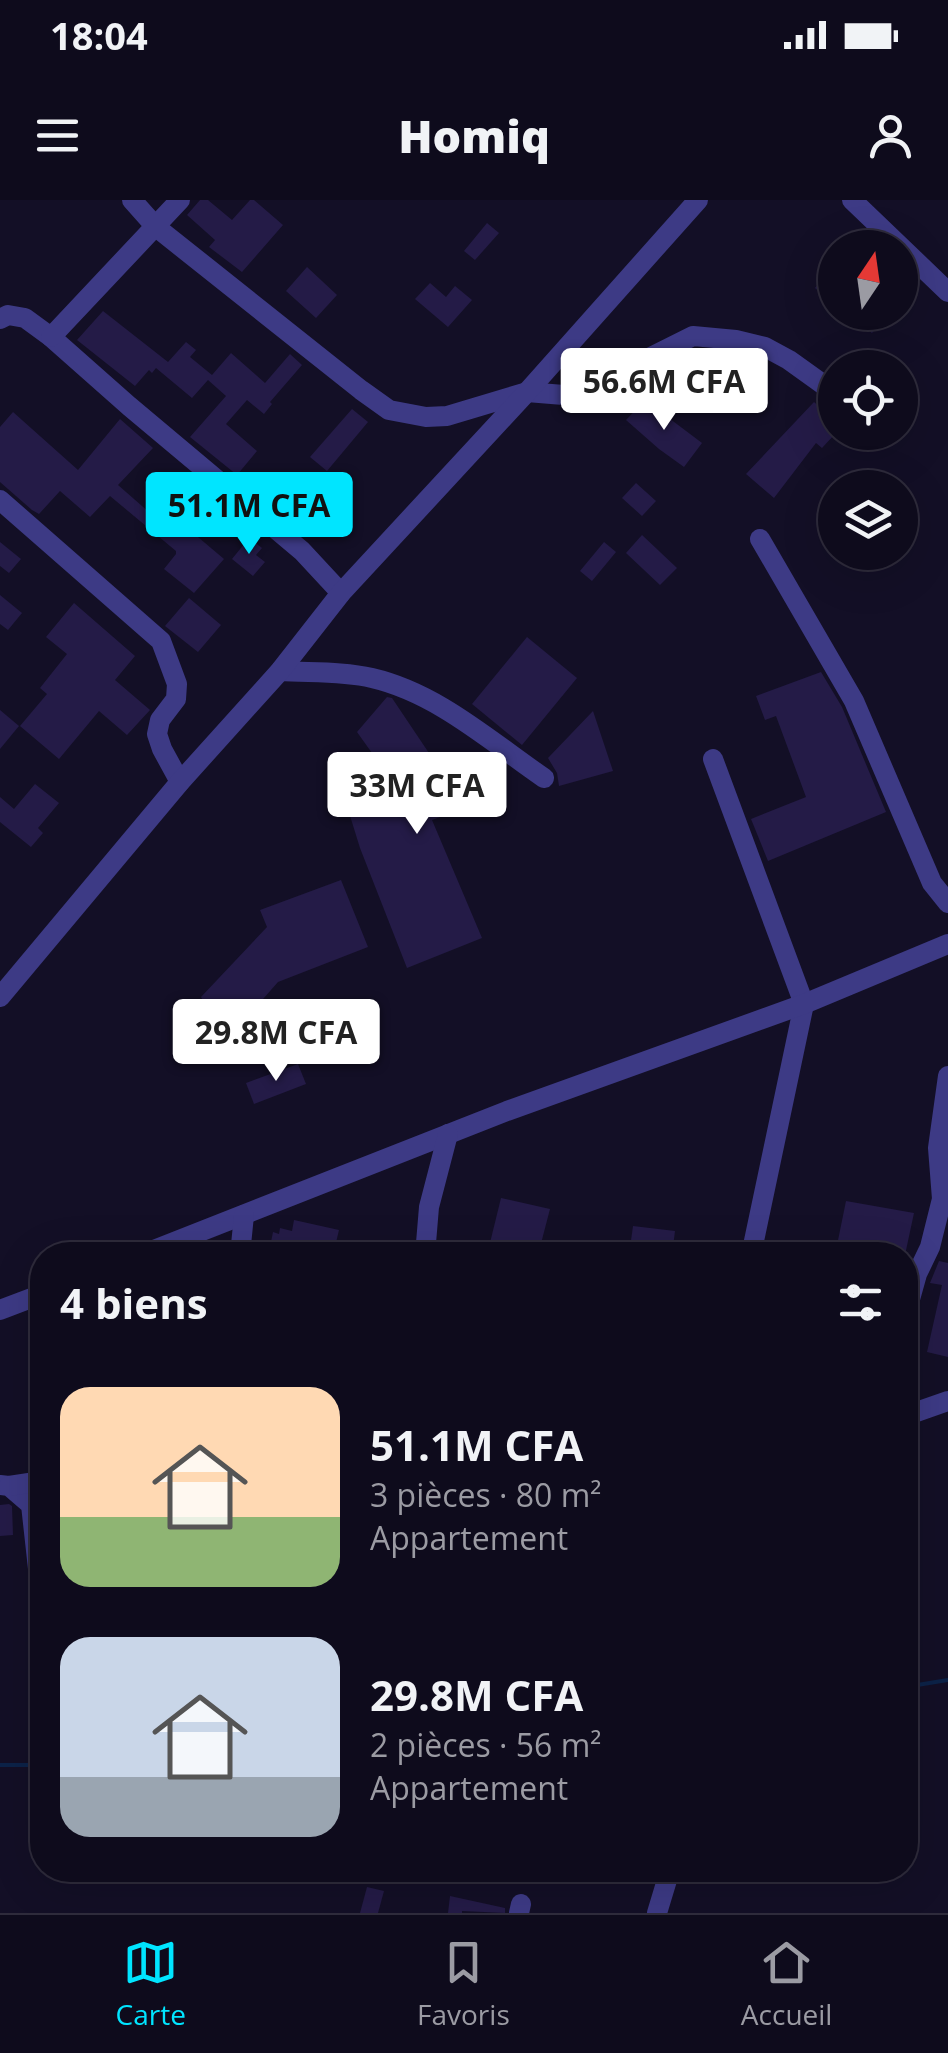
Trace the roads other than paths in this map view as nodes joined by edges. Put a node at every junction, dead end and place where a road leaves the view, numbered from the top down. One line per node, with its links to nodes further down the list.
1 (132, 200): 5 (street)
2 (180, 200): 5 (street)
3 (698, 200): 10 (street)
4 (852, 200): 6 (street)
5 (156, 227): 8 (street); 10 (street)
6 (948, 292)
7 (0, 319): 8 (street)
8 (50, 336): 13 (street)
9 (818, 381): 10 (street)
10 (527, 392): 13 (street)
11 (0, 500): 17 (street)
12 (760, 539): 18 (street)
13 (341, 593): 14 (street)
14 (280, 671): 16 (street); 17 (street)
15 (713, 759): 21 (street)
16 (544, 778)
17 (180, 782): 20 (street)
18 (948, 903)
19 (948, 944): 21 (street)
20 (0, 996)
21 (804, 1004): 23 (street); 29 (street)
22 (948, 1076): 24 (street)
23 (448, 1134): 25 (street); 28 (street)
24 (945, 1200): 30 (street)
25 (244, 1215): 26 (street); 27 (street)
26 (174, 1242)
27 (241, 1242)
28 (426, 1242)
29 (755, 1242)
30 (918, 1272)
31 (30, 1299): 32 (street)
32 (0, 1310)
33 (948, 1401): 34 (street)
34 (918, 1411)
35 (30, 1482): 36 (street)
36 (4, 1486): 37 (street)
37 (30, 1504)
38 (666, 1882): 39 (street)
39 (657, 1913)

